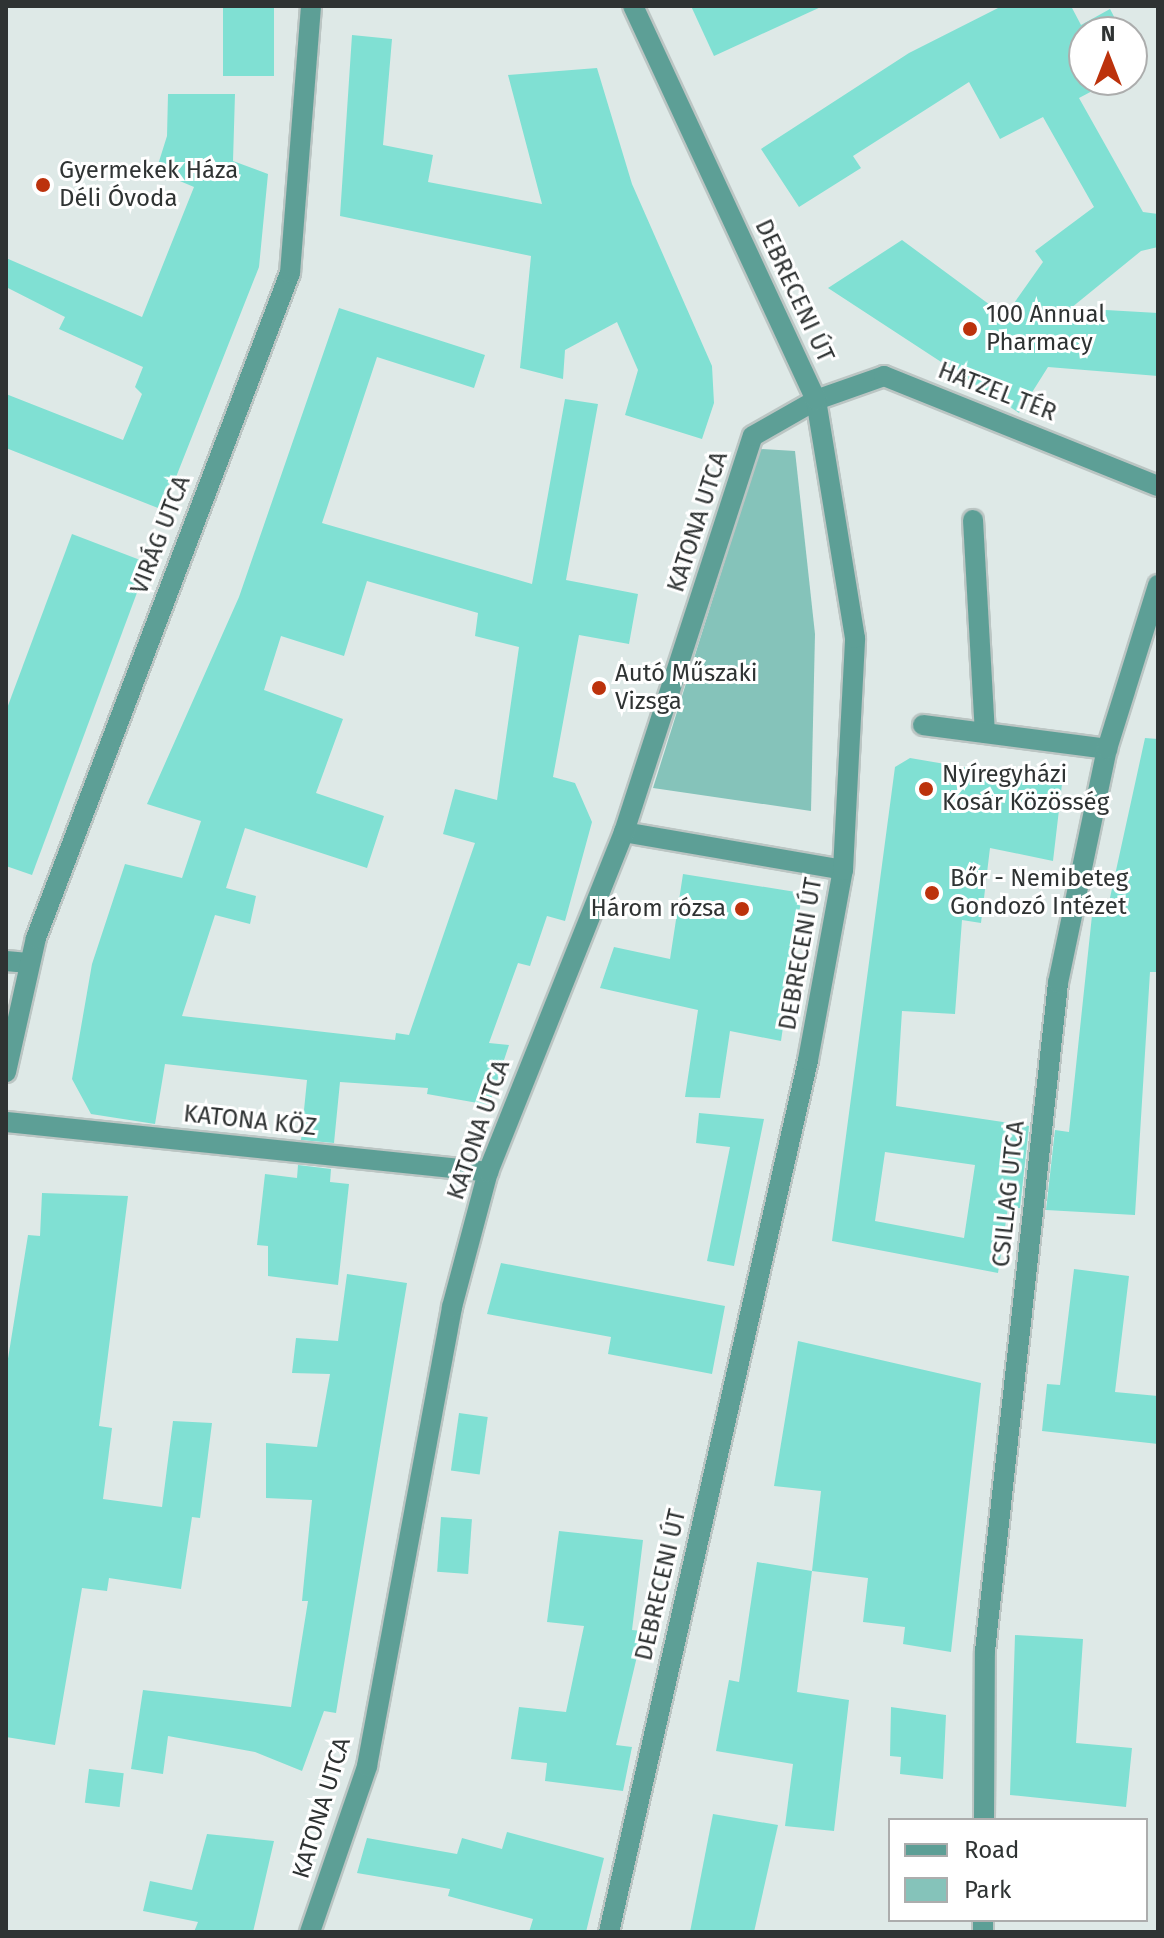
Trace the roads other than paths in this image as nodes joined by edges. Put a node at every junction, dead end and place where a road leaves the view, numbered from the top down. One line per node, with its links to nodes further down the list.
1 (311, 6): 13 (street, VIRÁG UTCA)
2 (633, 6): 3 (street, DEBRECENI ÚT)
3 (816, 400): 4 (street, HATZEL TÉR); 10 (street, KATONA UTCA); 11 (street, DEBRECENI ÚT)
4 (1158, 486)
5 (973, 520): 8 (street)
6 (1158, 585): 9 (street, CSILLAG UTCA)
7 (923, 725): 8 (street)
8 (985, 733): 9 (street)
9 (1107, 749): 17 (street, CSILLAG UTCA)
10 (624, 832): 11 (street); 16 (street, KATONA UTCA)
11 (843, 870): 19 (street, DEBRECENI ÚT)
12 (6, 961): 13 (street)
13 (28, 963): 14 (street, VIRÁG UTCA)
14 (6, 1072)
15 (6, 1122): 16 (street, KATONA KÖZ)
16 (488, 1172): 18 (street, KATONA UTCA)
17 (984, 1818)
18 (310, 1932)
19 (609, 1932)

